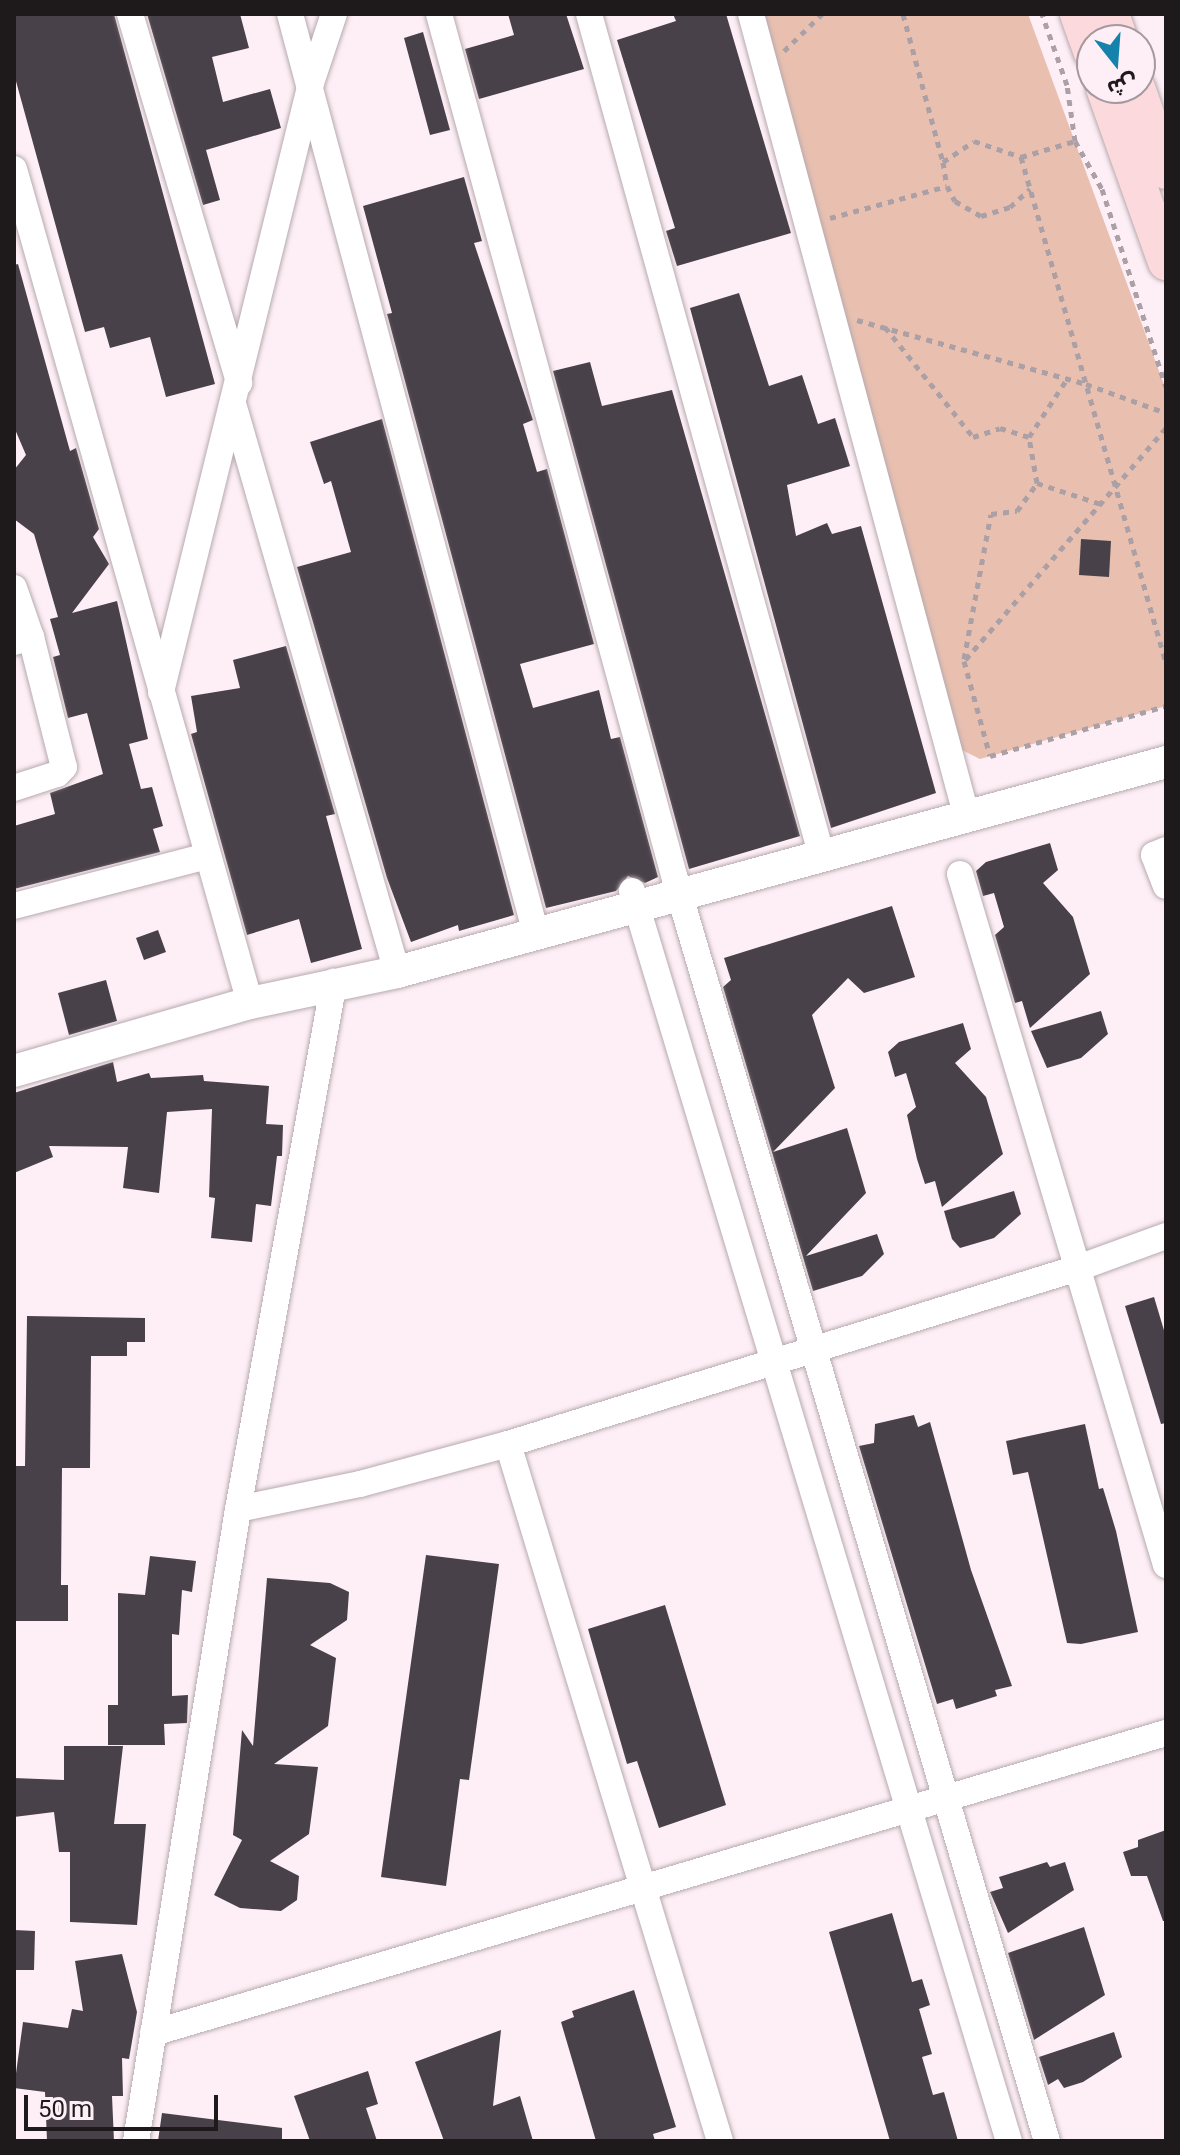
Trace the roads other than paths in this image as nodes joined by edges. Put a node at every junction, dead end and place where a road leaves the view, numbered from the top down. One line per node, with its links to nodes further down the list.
1 (130, 14): 13 (street)
2 (290, 14): 7 (street)
3 (334, 14): 7 (street)
4 (439, 14): 26 (street)
5 (589, 14): 21 (street)
6 (751, 14): 20 (street)
7 (311, 83): 13 (street); 29 (street)
8 (1110, 104): 12 (main road)
9 (1143, 104): 11 (main road)
10 (14, 169): 16 (street)
11 (1166, 171)
12 (1166, 262)
13 (237, 396): 16 (street); 30 (street)
14 (14, 588): 15 (street)
15 (22, 639): 19 (street)
16 (161, 692): 23 (street)
17 (1166, 742): 20 (street)
18 (1166, 762): 20 (street)
19 (14, 788)
20 (964, 808): 21 (street); 26 (street)
21 (817, 839): 26 (street)
22 (1166, 850): 25 (street)
23 (208, 856): 28 (street); 32 (street)
24 (960, 874): 35 (street)
25 (1166, 886)
26 (678, 887): 27 (street); 36 (street)
27 (634, 899): 29 (street); 37 (street)
28 (14, 906)
29 (549, 920): 30 (street)
30 (395, 965): 31 (street)
31 (334, 982): 32 (street); 39 (street)
32 (250, 1003): 33 (street)
33 (14, 1071)
34 (1166, 1236): 35 (street)
35 (1078, 1268): 36 (street); 40 (street)
36 (814, 1350): 37 (street); 42 (street)
37 (775, 1362): 38 (street); 43 (street)
38 (508, 1444): 39 (street); 44 (street)
39 (238, 1509): 45 (street)
40 (1166, 1565)
41 (1166, 1733): 42 (street)
42 (946, 1797): 43 (street); 49 (street)
43 (910, 1808): 44 (street); 48 (street)
44 (645, 1887): 45 (street); 47 (street)
45 (153, 2033): 46 (street)
46 (136, 2141)
47 (720, 2141)
48 (1009, 2141)
49 (1047, 2141)

